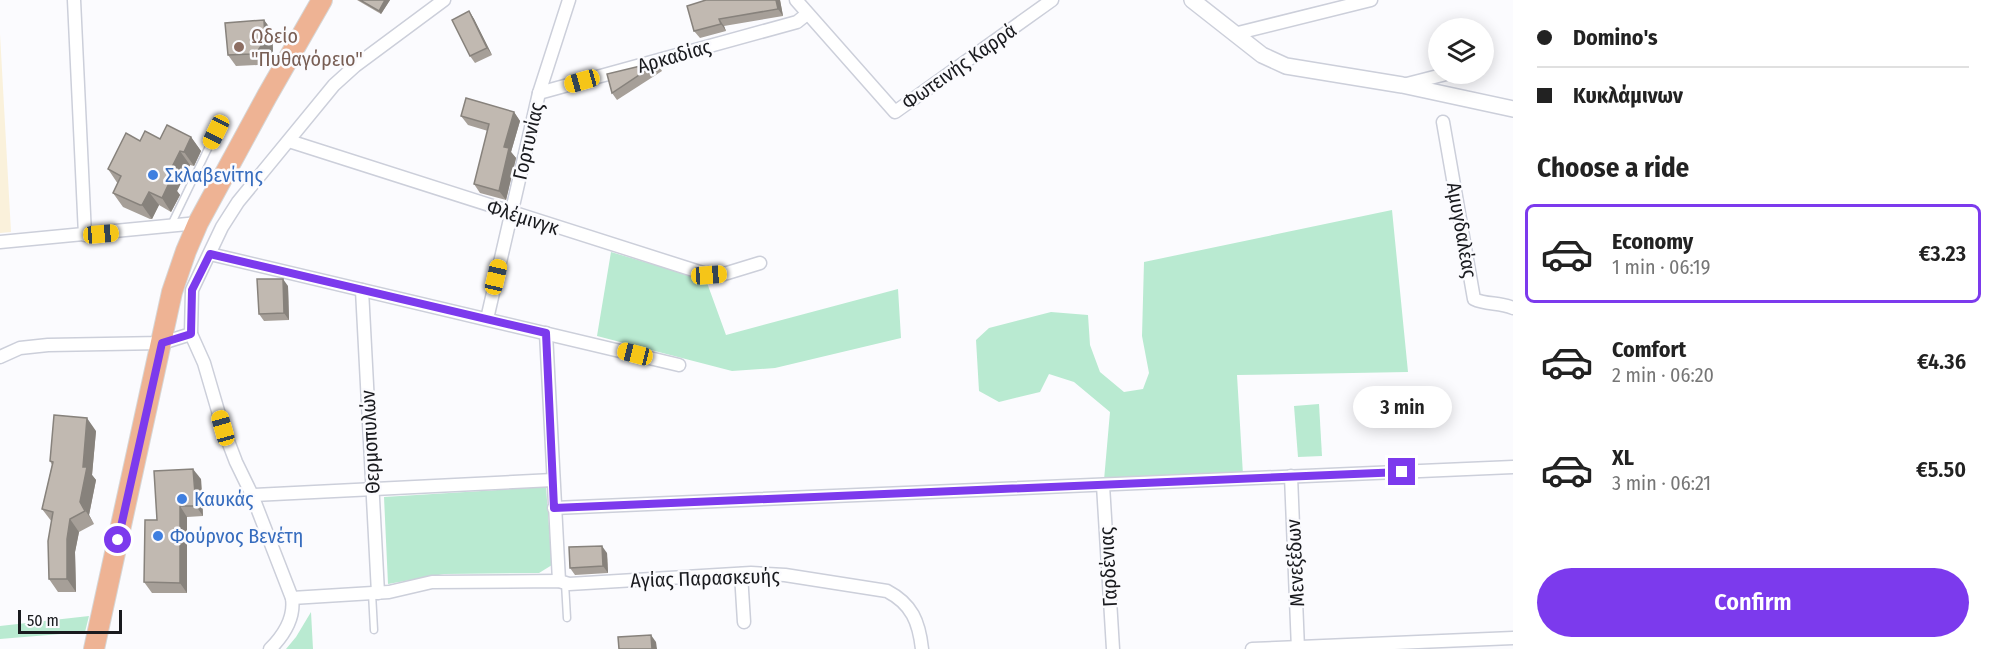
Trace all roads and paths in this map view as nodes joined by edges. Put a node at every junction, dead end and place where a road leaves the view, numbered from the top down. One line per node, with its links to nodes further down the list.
1 (74, 0): 21 (street)
2 (322, 0): 19 (main road)
3 (444, 0): 17 (street)
4 (569, 0): 13 (street, Γορτυνίας)
5 (796, 0): 9 (street)
6 (1052, 0): 9 (street, Φωτεινής Καρρά)
7 (1192, 0): 10 (street)
8 (1371, 0): 10 (street)
9 (807, 14): 13 (street, Αρκαδίας)
10 (1234, 34): 12 (street)
11 (1428, 78): 12 (street)
12 (1402, 85): 14 (street)
13 (539, 93): 18 (street, Γορτυνίας)
14 (1513, 109)
15 (1443, 122): 26 (street, Αμυγδαλέας)
16 (216, 132): 20 (lane)
17 (289, 141): 18 (street, Φλέμινγκ); 23 (street)
18 (511, 213): 24 (street, Φλέμινγκ); 27 (street, Γορτυνίας)
19 (198, 223): 20 (street); 30 (main road)
20 (170, 226): 21 (street)
21 (85, 235): 22 (street)
22 (0, 242)
23 (210, 254): 25 (street); 29 (street)
24 (759, 263)
25 (363, 290): 27 (street); 37 (street, Θερμοπυλών)
26 (1513, 308)
27 (487, 319): 28 (street)
28 (546, 333): 32 (street); 35 (street)
29 (191, 334): 30 (street); 38 (street)
30 (162, 343): 31 (street); 49 (main road)
31 (0, 357)
32 (679, 365)
33 (1513, 467): 34 (street)
34 (1291, 476): 36 (street); 48 (street, Μενεξέδων)
35 (553, 480): 37 (street); 39 (street)
36 (1103, 484): 39 (street); 52 (street, Γαρδένιας)
37 (373, 489): 38 (street); 42 (street, Θερμοπυλών)
38 (252, 495): 43 (street)
39 (554, 508): 41 (street)
40 (741, 574): 41 (street, Αγίας Παρασκευής); 45 (street); 51 (street, Αγίας Παρασκευής)
41 (562, 582): 42 (street, Αγίας Παρασκευής); 44 (lane)
42 (375, 593): 43 (street, Αγίας Παρασκευής); 46 (lane)
43 (292, 598): 50 (street)
44 (567, 618)
45 (744, 622)
46 (374, 630)
47 (1513, 638): 48 (street)
48 (1298, 648): 53 (street)
49 (94, 649)
50 (270, 649)
51 (922, 649)
52 (1113, 649)
53 (1252, 649)

